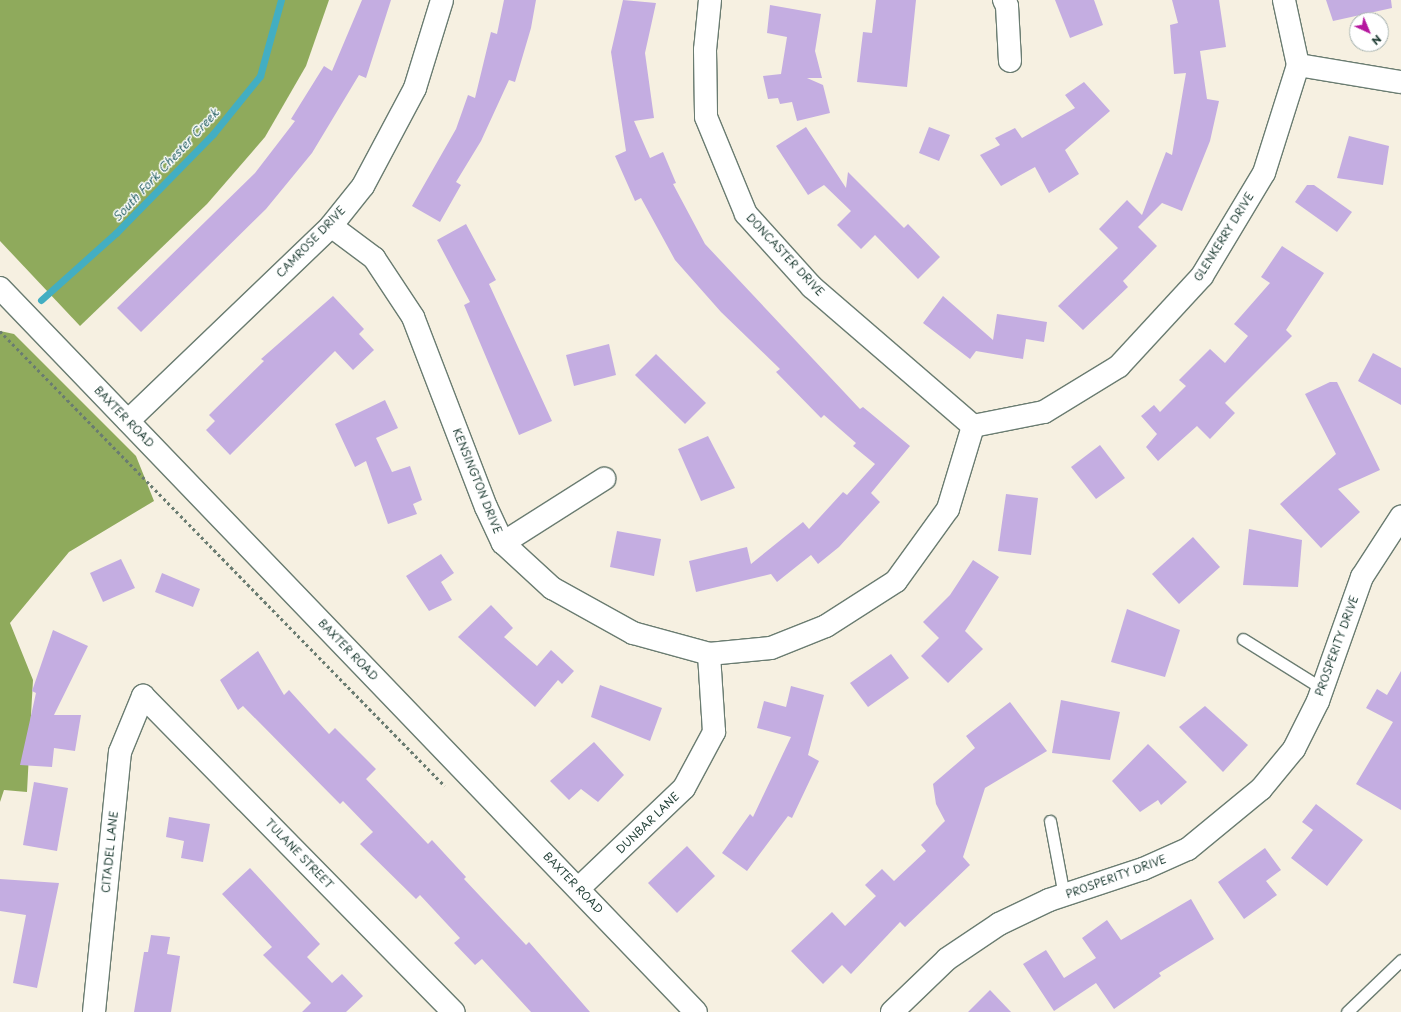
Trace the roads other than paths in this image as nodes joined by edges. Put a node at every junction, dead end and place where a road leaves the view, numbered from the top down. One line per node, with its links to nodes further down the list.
1 (442, 0): 8 (street, CAMROSE DRIVE)
2 (710, 0): 11 (street, DONCASTER DRIVE)
3 (1004, 0): 5 (street)
4 (1284, 0): 6 (street, GLENKERRY DRIVE)
5 (1010, 61)
6 (1298, 65): 7 (street); 11 (street, GLENKERRY DRIVE)
7 (1401, 82)
8 (330, 226): 10 (street, CAMROSE DRIVE); 14 (street, KENSINGTON DRIVE)
9 (0, 288): 10 (street, BAXTER ROAD)
10 (128, 421): 20 (street, BAXTER ROAD)
11 (973, 426): 16 (street, KENSINGTON DRIVE)
12 (604, 479): 14 (street)
13 (1401, 517): 17 (street, PROSPERITY DRIVE)
14 (503, 543): 16 (street, KENSINGTON DRIVE)
15 (1243, 639): 17 (lane)
16 (709, 654): 20 (street, DUNBAR LANE)
17 (1322, 689): 21 (street, PROSPERITY DRIVE)
18 (143, 696): 23 (street, CITADEL LANE); 24 (street, TULANE STREET)
19 (1050, 821): 21 (lane)
20 (578, 889): 25 (street, BAXTER ROAD)
21 (1064, 896): 26 (street, PROSPERITY DRIVE)
22 (1401, 960): 27 (lane)
23 (94, 1012)
24 (454, 1012)
25 (696, 1012)
26 (892, 1012)
27 (1347, 1012)

